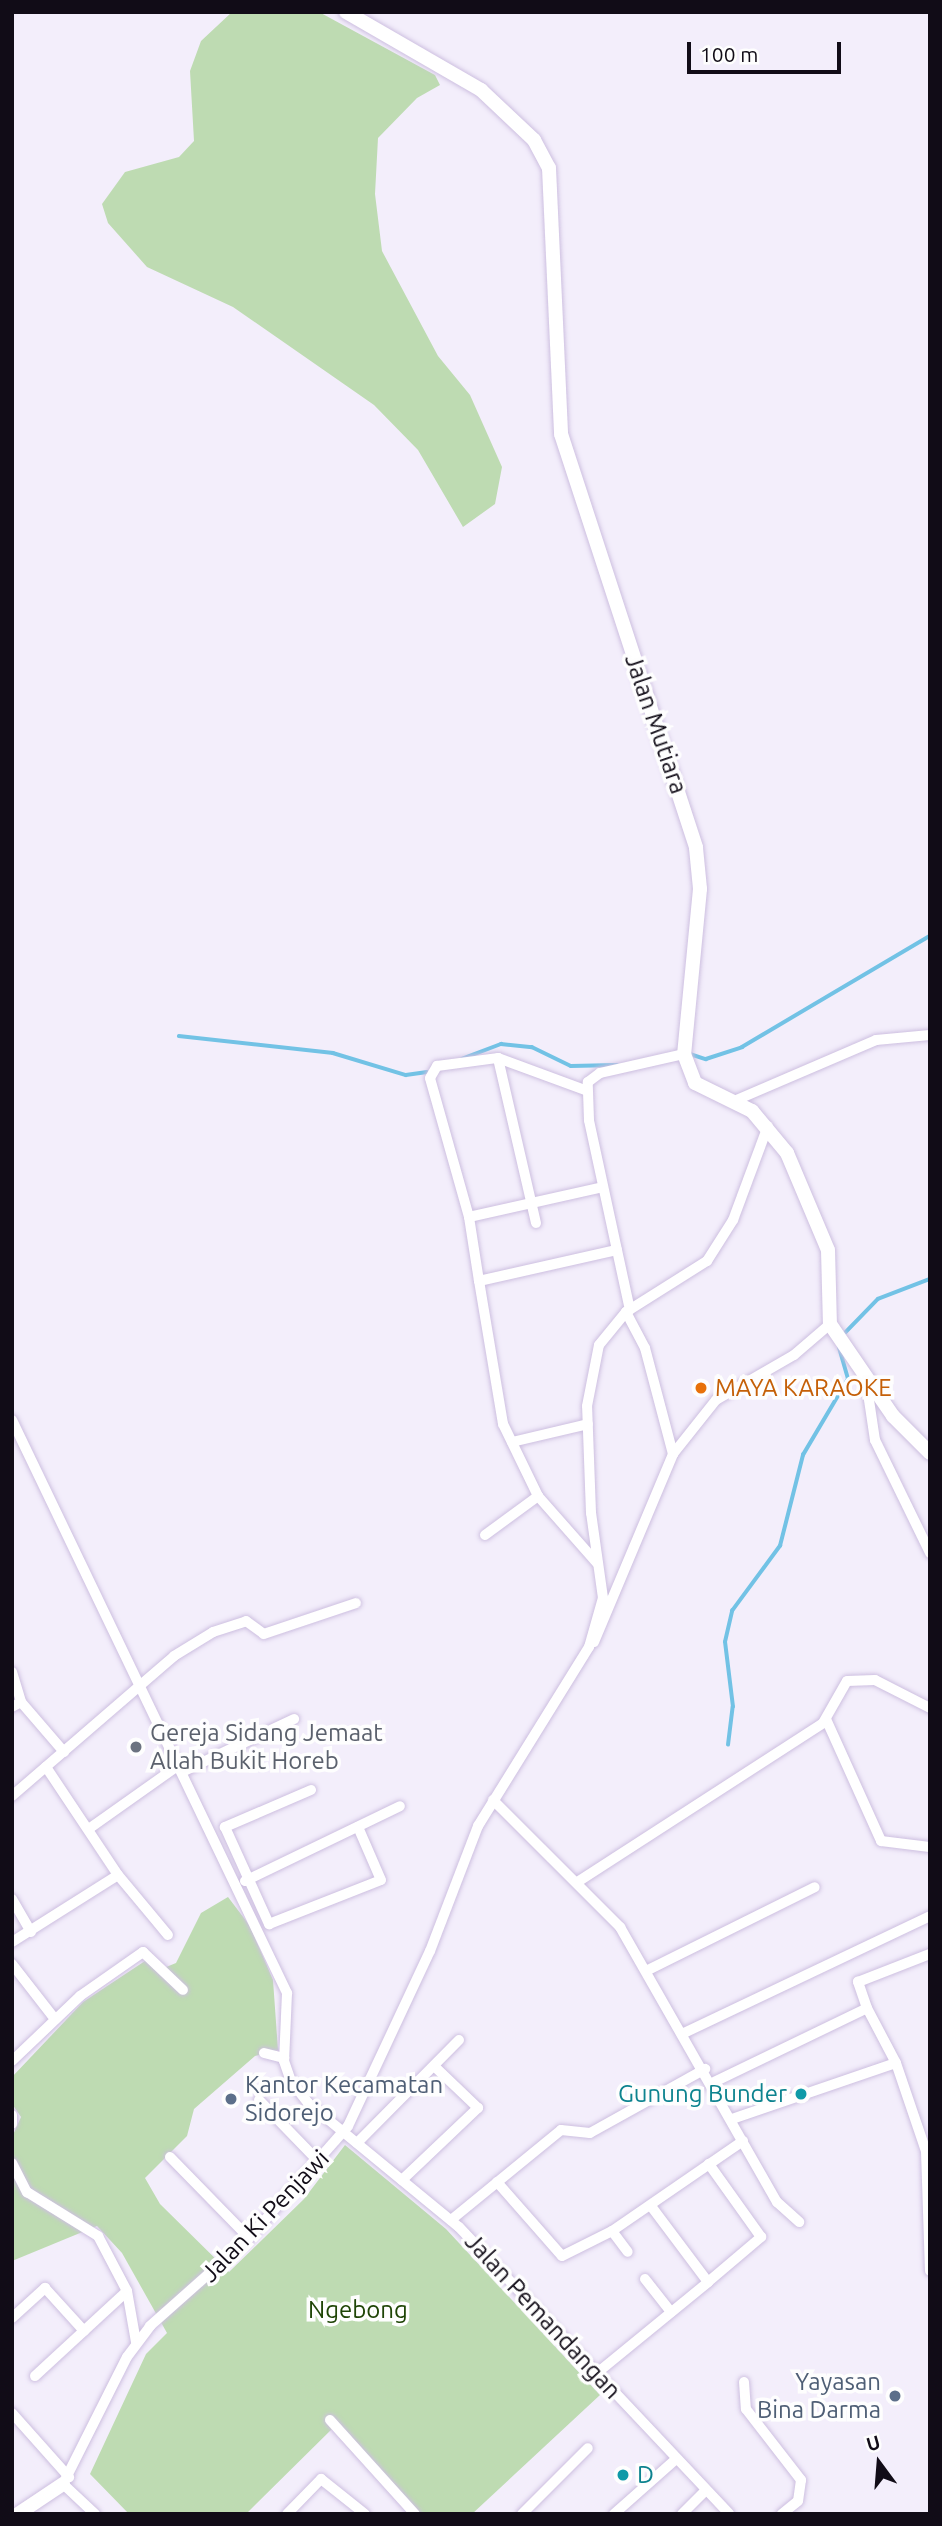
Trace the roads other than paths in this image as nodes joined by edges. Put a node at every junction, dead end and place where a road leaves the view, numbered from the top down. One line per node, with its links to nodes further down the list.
1 (346, 12): 3 (street, Jalan Mutiara)
2 (930, 1035): 6 (street)
3 (684, 1053): 5 (street); 6 (street)
4 (498, 1058): 5 (street); 9 (street); 10 (street)
5 (585, 1090): 8 (street)
6 (734, 1101): 7 (street)
7 (769, 1125): 14 (street); 15 (street)
8 (603, 1187): 9 (street); 12 (street)
9 (532, 1204): 10 (street); 11 (street)
10 (469, 1217): 13 (street)
11 (536, 1223)
12 (617, 1250): 13 (street); 14 (street)
13 (480, 1280): 19 (street)
14 (628, 1311): 18 (street); 21 (street)
15 (830, 1324): 16 (street); 21 (street)
16 (866, 1380): 20 (street); 24 (street)
17 (12, 1419): 29 (street)
18 (588, 1424): 19 (street); 25 (street)
19 (512, 1442): 22 (street)
20 (930, 1453)
21 (673, 1454): 27 (street)
22 (538, 1496): 23 (street); 25 (street)
23 (485, 1535)
24 (930, 1553)
25 (599, 1566): 27 (street)
26 (356, 1603): 29 (street)
27 (589, 1647): 39 (street, Jalan Ki Penjawi)
28 (12, 1672): 30 (street)
29 (139, 1686): 34 (street); 36 (street)
30 (17, 1705): 34 (street)
31 (930, 1708): 33 (street)
32 (293, 1719): 36 (street)
33 (827, 1719): 43 (street); 46 (street)
34 (64, 1752): 35 (street)
35 (46, 1767): 38 (street); 42 (street)
36 (181, 1768): 42 (street); 47 (street)
37 (311, 1790): 45 (street)
38 (12, 1796)
39 (493, 1800): 46 (street); 73 (street, Jalan Ki Penjawi)
40 (400, 1806): 41 (street)
41 (358, 1827): 45 (street); 45 (street)
42 (90, 1828): 44 (street)
43 (930, 1847)
44 (118, 1875): 51 (street); 52 (street)
45 (249, 1879): 47 (street)
46 (579, 1881): 56 (street)
47 (239, 1884): 63 (street)
48 (815, 1887): 56 (street)
49 (12, 1899): 51 (street)
50 (930, 1916): 60 (street)
51 (31, 1932): 53 (street)
52 (168, 1935)
53 (12, 1941)
54 (930, 1955): 58 (street)
55 (12, 1964): 59 (street)
56 (648, 1970): 60 (street)
57 (183, 1990): 59 (street)
58 (867, 2008): 65 (street); 68 (street)
59 (54, 2018): 64 (street)
60 (684, 2032): 67 (street)
61 (459, 2040): 66 (street)
62 (264, 2053): 63 (street)
63 (284, 2058): 73 (street, Jalan Pemandangan)
64 (12, 2061)
65 (896, 2063): 71 (street); 80 (street)
66 (434, 2066): 75 (street); 81 (street)
67 (705, 2069): 68 (street); 82 (street)
68 (712, 2083): 71 (street)
69 (259, 2099): 78 (street)
70 (12, 2115): 72 (street)
71 (732, 2119): 74 (street)
72 (12, 2124)
73 (344, 2132): 75 (street, Jalan Pemandangan); 78 (street, Jalan Ki Penjawi)
74 (743, 2141): 79 (street); 85 (street)
75 (357, 2143): 81 (street, Jalan Pemandangan)
76 (170, 2157): 87 (street)
77 (12, 2163): 92 (street)
78 (320, 2163): 87 (street, Jalan Ki Penjawi)
79 (709, 2164): 83 (street); 91 (street)
80 (929, 2172): 89 (street)
81 (402, 2180): 84 (street, Jalan Pemandangan)
82 (497, 2182): 84 (street); 86 (street)
83 (651, 2206): 86 (street); 91 (street)
84 (450, 2220): 97 (street, Jalan Pemandangan)
85 (799, 2222)
86 (612, 2231): 88 (street)
87 (249, 2238): 96 (street, Jalan Ki Penjawi)
88 (628, 2252)
89 (930, 2271)
90 (645, 2278): 93 (street)
91 (708, 2282): 93 (street)
92 (127, 2291): 95 (street); 96 (street)
93 (671, 2312): 97 (street)
94 (12, 2318): 95 (street)
95 (84, 2331): 98 (street)
96 (136, 2342): 104 (street, Jalan Ki Penjawi)
97 (597, 2373): 103 (street, Jalan Pemandangan)
98 (35, 2376)
99 (744, 2382): 115 (street)
100 (12, 2413): 104 (street)
101 (330, 2420): 110 (street)
102 (588, 2448): 111 (street)
103 (677, 2459): 105 (street, Jalan Pemandangan); 112 (street)
104 (66, 2480): 106 (street, Jalan Ki Penjawi); 107 (street)
105 (706, 2490): 113 (street); 114 (street, Jalan Pemandangan)
106 (18, 2514)
107 (95, 2514)
108 (287, 2514): 109 (street)
109 (365, 2514)
110 (415, 2514)
111 (522, 2514)
112 (614, 2514)
113 (681, 2514)
114 (729, 2514)
115 (782, 2514)

